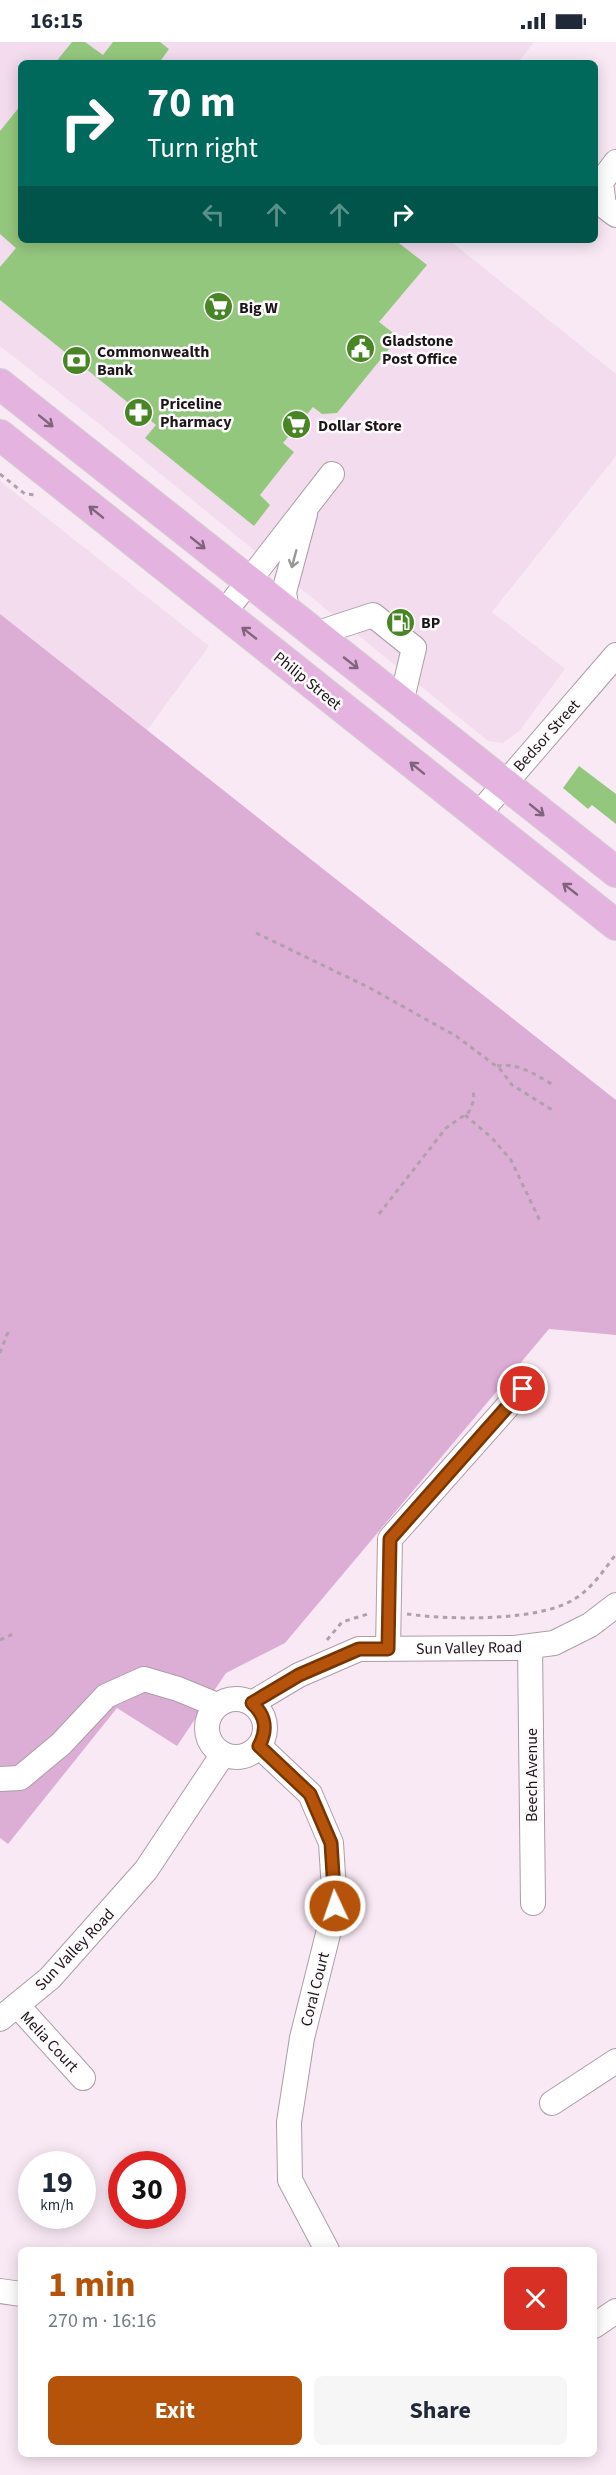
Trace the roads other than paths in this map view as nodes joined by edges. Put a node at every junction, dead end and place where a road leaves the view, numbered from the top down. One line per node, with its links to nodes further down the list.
1 (616, 162): 2 (street)
2 (616, 215)
3 (0, 384): 7 (main road, one-way to 7)
4 (0, 435): 9 (main road, Philip Street, one-way to 4)
5 (332, 474): 6 (street)
6 (307, 506): 7 (street); 8 (street, one-way to 8)
7 (247, 582): 8 (main road); 9 (street)
8 (287, 612): 10 (main road)
9 (224, 613): 14 (main road, Philip Street, one-way to 9)
10 (315, 634): 12 (main road, one-way to 12); 12 (street)
11 (616, 655): 13 (street, Bedsor Street)
12 (401, 703): 13 (main road)
13 (504, 783): 14 (street, Bedsor Street); 15 (main road, one-way to 15)
14 (477, 816): 16 (main road, Philip Street, one-way to 14)
15 (616, 872)
16 (616, 926)
17 (523, 1389): 20 (street)
18 (616, 1605): 19 (street, Sun Valley Road)
19 (530, 1646): 20 (street, Sun Valley Road); 26 (street, Beech Avenue)
20 (388, 1649): 21 (street, Sun Valley Road)
21 (252, 1703): 22 (street); 23 (street)
22 (217, 1705): 24 (street); 25 (street)
23 (259, 1746): 24 (street); 31 (street, Coral Court)
24 (223, 1754): 27 (street, Sun Valley Road)
25 (0, 1779)
26 (532, 1904)
27 (8, 2012): 29 (street, Melia Court)
28 (616, 2061): 30 (street)
29 (83, 2078)
30 (552, 2103)
31 (325, 2247)
32 (0, 2291): 33 (street)
33 (18, 2294)
34 (616, 2311): 35 (street)
35 (597, 2324)

